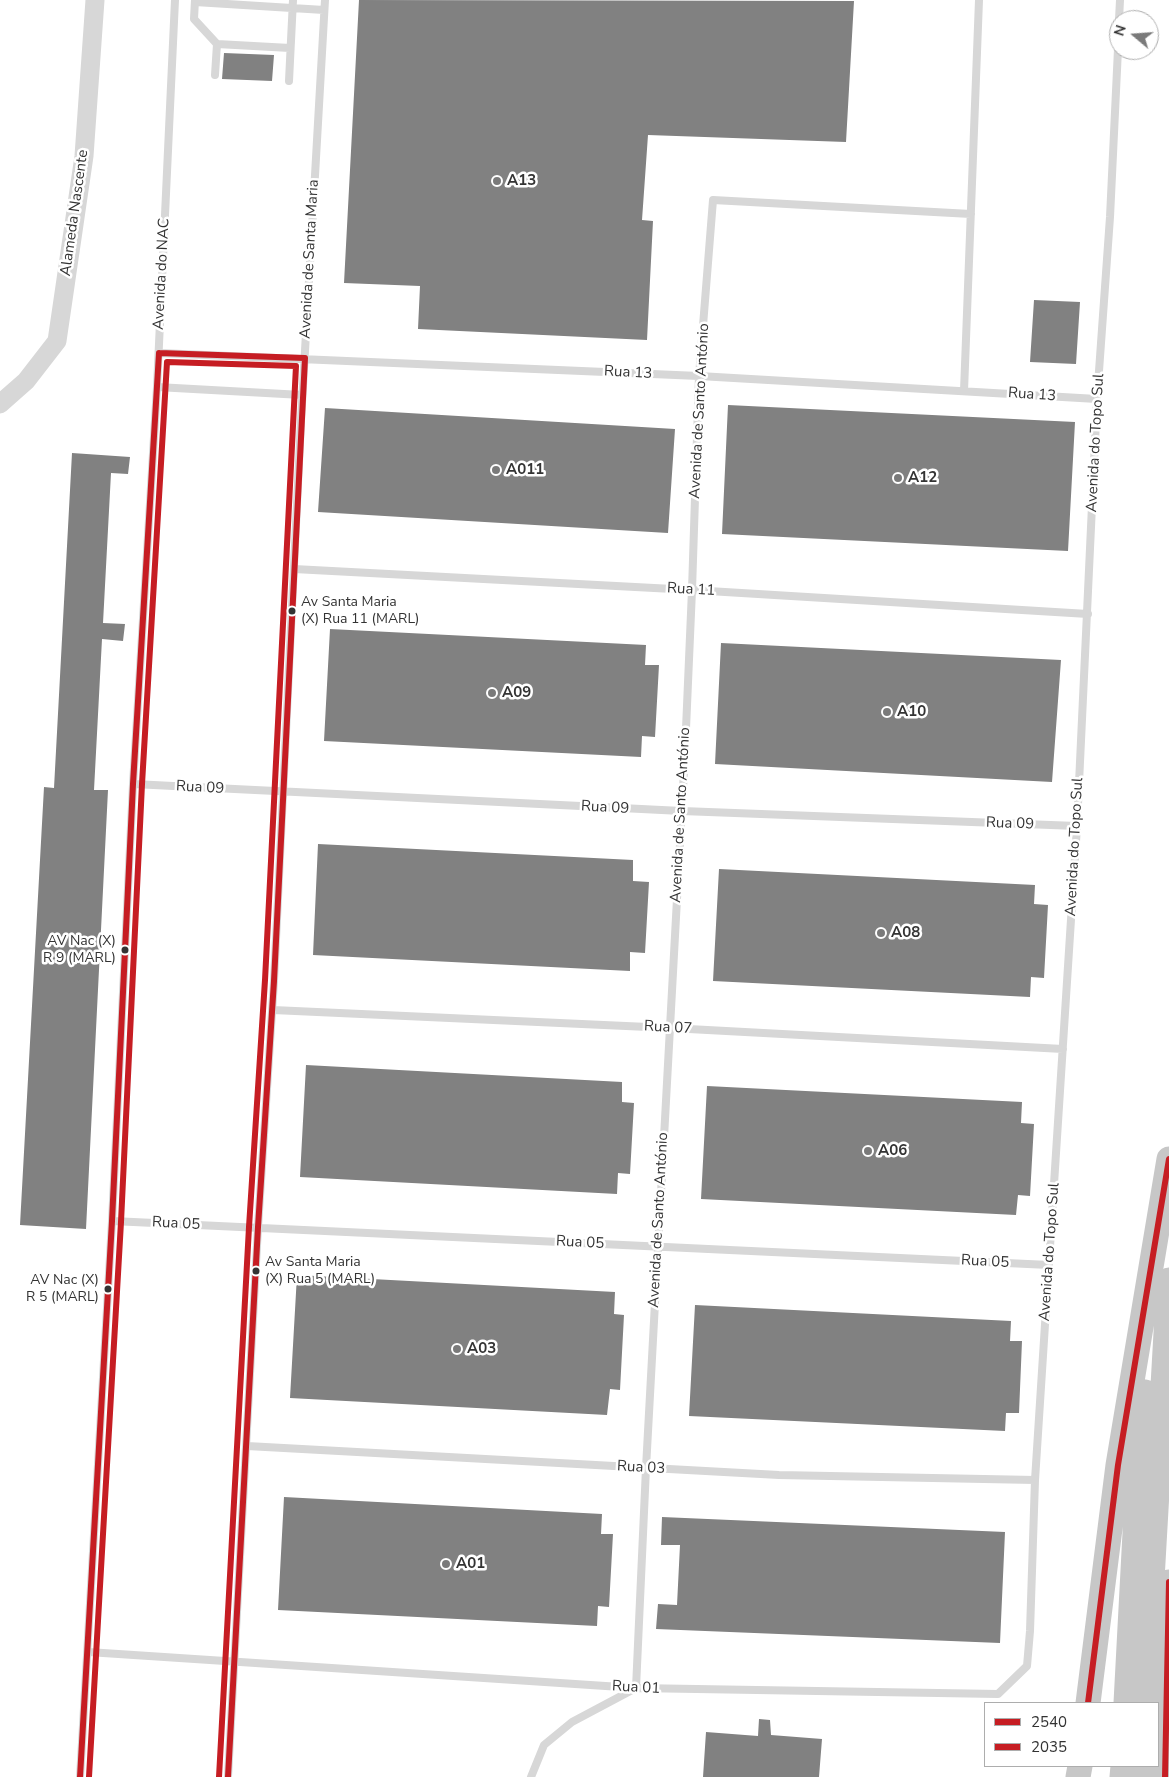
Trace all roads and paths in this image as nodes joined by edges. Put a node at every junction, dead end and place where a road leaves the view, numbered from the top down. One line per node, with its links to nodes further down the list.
1 (95, 0): 21 (street, Alameda Nascente)
2 (175, 0): 14 (lane, Avenida do NAC)
3 (325, 0): 7 (lane, Avenida de Santa Maria)
4 (979, 0): 13 (lane)
5 (195, 1): 6 (lane); 8 (lane)
6 (293, 4): 7 (lane); 9 (lane)
7 (324, 10): 15 (lane, Avenida de Santa Maria)
8 (217, 44): 9 (lane); 11 (lane)
9 (290, 48): 12 (lane)
10 (1117, 60): 20 (lane, Avenida do Topo Sul)
11 (215, 75)
12 (289, 81)
13 (971, 214): 16 (lane, Avenida de Santo António); 18 (lane)
14 (159, 353): 15 (lane, Rua 13); 17 (lane, Avenida do NAC)
15 (304, 358): 16 (lane, Rua 13); 19 (lane, Avenida de Santa Maria)
16 (700, 376): 18 (lane, Rua 13); 23 (lane, Avenida de Santo António)
17 (157, 387): 19 (lane); 25 (lane, Avenida do NAC)
18 (964, 391): 20 (lane, Rua 13)
19 (302, 395): 22 (lane, Avenida de Santa Maria)
20 (1097, 399): 24 (lane, Avenida do Topo Sul)
21 (0, 404)
22 (294, 569): 23 (lane, Rua 11); 26 (lane, Avenida de Santa Maria)
23 (692, 590): 24 (lane, Rua 11); 27 (lane, Avenida de Santo António)
24 (1088, 614): 28 (lane, Avenida do Topo Sul)
25 (133, 784): 26 (lane, Rua 09); 33 (lane, Avenida do NAC)
26 (282, 793): 27 (lane, Rua 09); 29 (lane, Avenida de Santa Maria)
27 (682, 811): 28 (lane, Rua 09); 30 (lane, Avenida de Santo António)
28 (1077, 826): 31 (lane, Avenida do Topo Sul)
29 (273, 1010): 30 (lane, Rua 07); 35 (lane, Avenida de Santa Maria)
30 (670, 1028): 31 (lane, Rua 07); 36 (lane, Avenida de Santo António)
31 (1063, 1049): 37 (lane, Avenida do Topo Sul)
32 (1169, 1158): 34 (highway)
33 (112, 1221): 35 (lane, Rua 05); 43 (lane, Avenida do NAC)
34 (1159, 1223): 47 (highway); 48 (highway)
35 (258, 1227): 36 (lane, Rua 05); 39 (lane, Avenida de Santa Maria)
36 (658, 1246): 37 (lane, Rua 05); 40 (lane, Avenida de Santo António)
37 (1049, 1265): 41 (lane, Avenida do Topo Sul)
38 (1169, 1280): 49 (highway)
39 (247, 1446): 40 (lane, Rua 03); 44 (lane, Avenida de Santa Maria)
40 (646, 1468): 41 (lane, Rua 03); 46 (lane, Avenida de Santo António)
41 (1035, 1480): 45 (lane, Avenida do Topo Sul)
42 (1169, 1582): 53 (highway)
43 (88, 1652): 44 (lane, Rua 01); 50 (lane, Avenida do NAC)
44 (234, 1661): 46 (lane, Rua 01); 51 (lane, Avenida de Santa Maria)
45 (1027, 1666): 46 (lane, Rua 01)
46 (636, 1688): 52 (lane)
47 (1088, 1702)
48 (1126, 1702)
49 (1145, 1702)
50 (80, 1777)
51 (227, 1777)
52 (531, 1777)
53 (1165, 1777)

